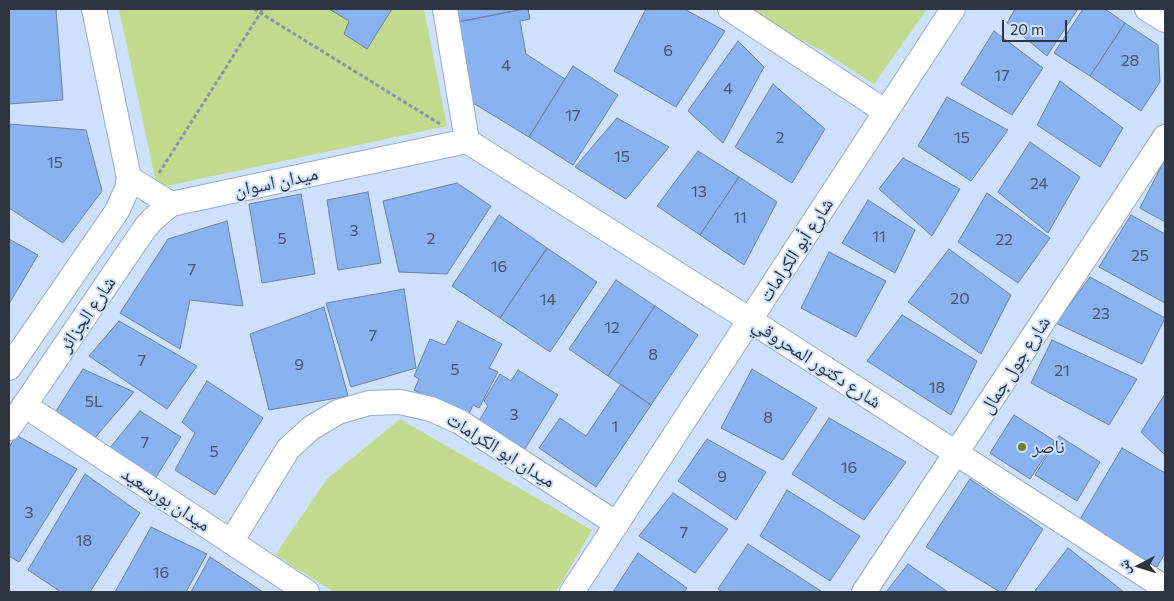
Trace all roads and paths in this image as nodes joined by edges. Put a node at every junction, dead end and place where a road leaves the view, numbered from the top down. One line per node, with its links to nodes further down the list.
1 (94, 9): 13 (street)
2 (254, 9): 8 (path)
3 (263, 9): 8 (path)
4 (445, 9): 12 (street)
5 (730, 9): 10 (street)
6 (954, 9): 10 (street, شارع أبو الكرامات)
7 (1147, 9): 9 (street)
8 (260, 13): 12 (path); 13 (path)
9 (1165, 20)
10 (886, 112): 15 (street, شارع أبو الكرامات)
11 (1165, 137): 19 (street, شارع جول جمال)
12 (467, 141): 14 (street, ميدان اسوان); 15 (street, شارع دكتور المحروقي)
13 (139, 184): 14 (street); 16 (street, شارع الجزائر)
14 (171, 204): 17 (street, شارع الجزائر)
15 (750, 320): 19 (street, شارع دكتور المحروقي); 20 (street, شارع أبو الكرامات)
16 (9, 368)
17 (24, 405): 18 (street, شارع الجزائر); 21 (street, ميدان بورسعيد)
18 (9, 428)
19 (957, 453): 22 (street, شارع دكتور المحروقي); 25 (street, شارع جول جمال)
20 (617, 524): 21 (street, ميدان ابو الكرامات); 24 (street, شارع أبو الكرامات)
21 (231, 542): 23 (street, ميدان بورسعيد)
22 (1165, 588)
23 (307, 592)
24 (572, 592)
25 (864, 592)

